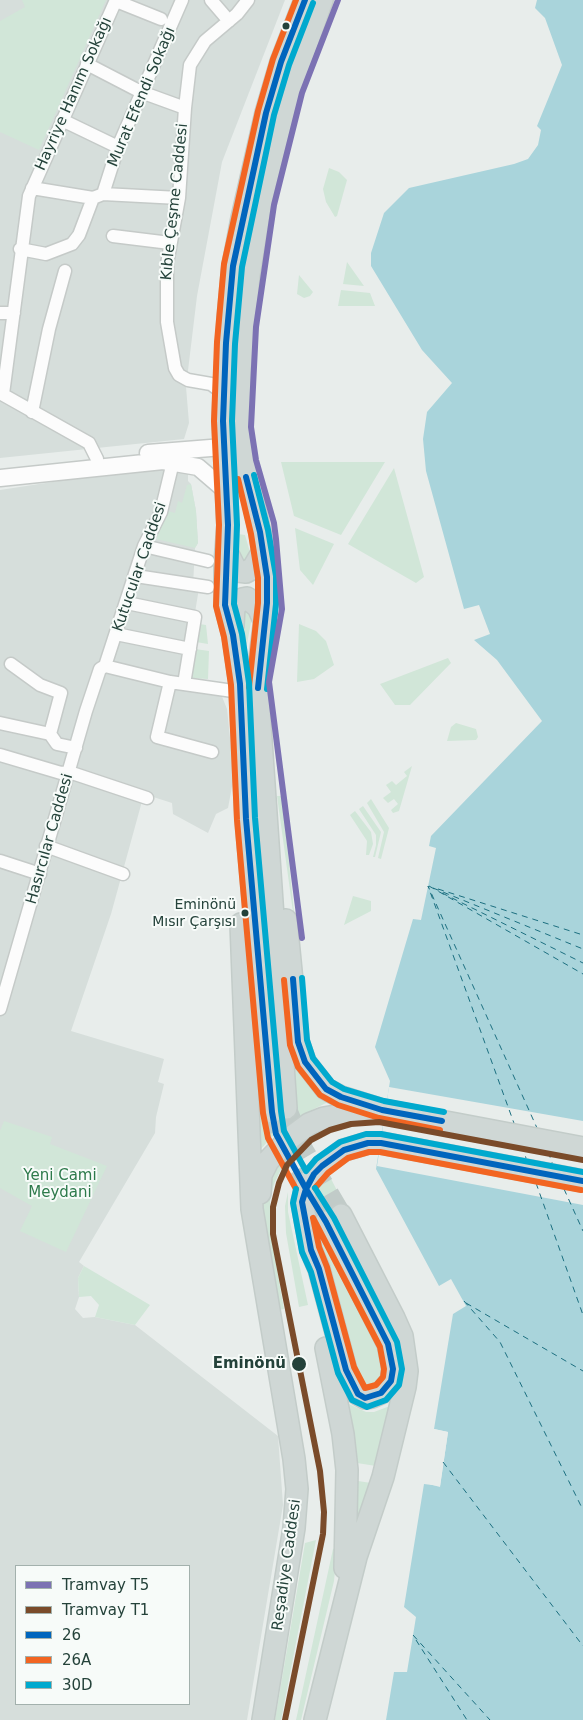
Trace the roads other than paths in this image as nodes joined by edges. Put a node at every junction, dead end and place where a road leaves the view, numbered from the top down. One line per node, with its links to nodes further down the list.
1 (116, 0): 7 (street); 9 (street, Hayriye Hanım Sokağı)
2 (182, 0): 10 (street, Murat Efendi Sokağı)
3 (211, 0): 8 (street)
4 (248, 0): 8 (street, Kıble Çeşme Caddesi)
5 (305, 0): 24 (main road)
6 (322, 0): 24 (main road)
7 (161, 19)
8 (229, 21): 11 (street, Kıble Çeşme Caddesi)
9 (87, 64): 10 (street); 12 (street, Hayriye Hanım Sokağı)
10 (141, 92): 11 (street); 13 (street, Murat Efendi Sokağı)
11 (185, 108): 16 (street, Kıble Çeşme Caddesi)
12 (62, 120): 13 (street); 14 (street, Hayriye Hanım Sokağı)
13 (118, 147): 15 (street, Murat Efendi Sokağı)
14 (32, 188): 15 (street); 19 (street, Hayriye Hanım Sokağı)
15 (98, 196): 16 (street); 19 (street, Murat Efendi Sokağı)
16 (179, 198): 18 (street, Kıble Çeşme Caddesi)
17 (112, 236): 18 (street)
18 (170, 243): 26 (street, Kıble Çeşme Caddesi)
19 (20, 249): 22 (street, Hayriye Hanım Sokağı)
20 (65, 270): 27 (street)
21 (0, 313): 22 (street)
22 (14, 313): 23 (street, Hayriye Hanım Sokağı)
23 (5, 351): 25 (street, Hayriye Hanım Sokağı)
24 (232, 368): 26 (main road); 33 (main road)
25 (2, 393): 27 (street)
26 (224, 394): 28 (main road)
27 (32, 412): 29 (street)
28 (222, 447): 29 (street); 33 (main road); 34 (main road)
29 (97, 459): 31 (street)
30 (173, 462): 32 (street); 34 (street); 35 (street, Kutucular Caddesi)
31 (0, 472)
32 (0, 478)
33 (248, 482): 36 (main road)
34 (226, 491): 37 (main road)
35 (144, 546): 37 (street); 38 (street, Kutucular Caddesi)
36 (263, 551): 37 (main road); 41 (main road)
37 (217, 555): 43 (main road)
38 (136, 576): 39 (street); 40 (street, Kutucular Caddesi)
39 (208, 587)
40 (127, 603): 42 (street, Kutucular Caddesi); 44 (street)
41 (265, 624): 43 (main road); 56 (main road)
42 (116, 634): 44 (street); 46 (street, Kutucular Caddesi)
43 (233, 634): 58 (main road)
44 (190, 649): 48 (street)
45 (11, 664): 51 (street)
46 (102, 667): 47 (street); 52 (street, Hasırcılar Caddesi)
47 (170, 682): 48 (street); 53 (street)
48 (184, 684): 49 (street)
49 (233, 691)
50 (0, 722): 51 (street)
51 (50, 734): 52 (street)
52 (76, 748): 55 (street, Hasırcılar Caddesi)
53 (212, 752)
54 (0, 755): 55 (street)
55 (69, 772): 57 (street); 59 (street, Hasırcılar Caddesi)
56 (265, 780): 58 (main road); 64 (main road)
57 (147, 798)
58 (246, 820): 67 (main road)
59 (46, 846): 61 (street, Hasırcılar Caddesi); 62 (street)
60 (0, 861): 61 (street)
61 (40, 874): 63 (street, Hasırcılar Caddesi)
62 (123, 874)
63 (0, 1009)
64 (382, 1110): 65 (main road); 67 (main road)
65 (583, 1148)
66 (583, 1181): 68 (main road)
67 (255, 1232): 70 (main road, Reşadiye Caddesi)
68 (311, 1250): 69 (main road); 69 (main road)
69 (340, 1623): 71 (main road)
70 (263, 1720)
71 (315, 1720)

